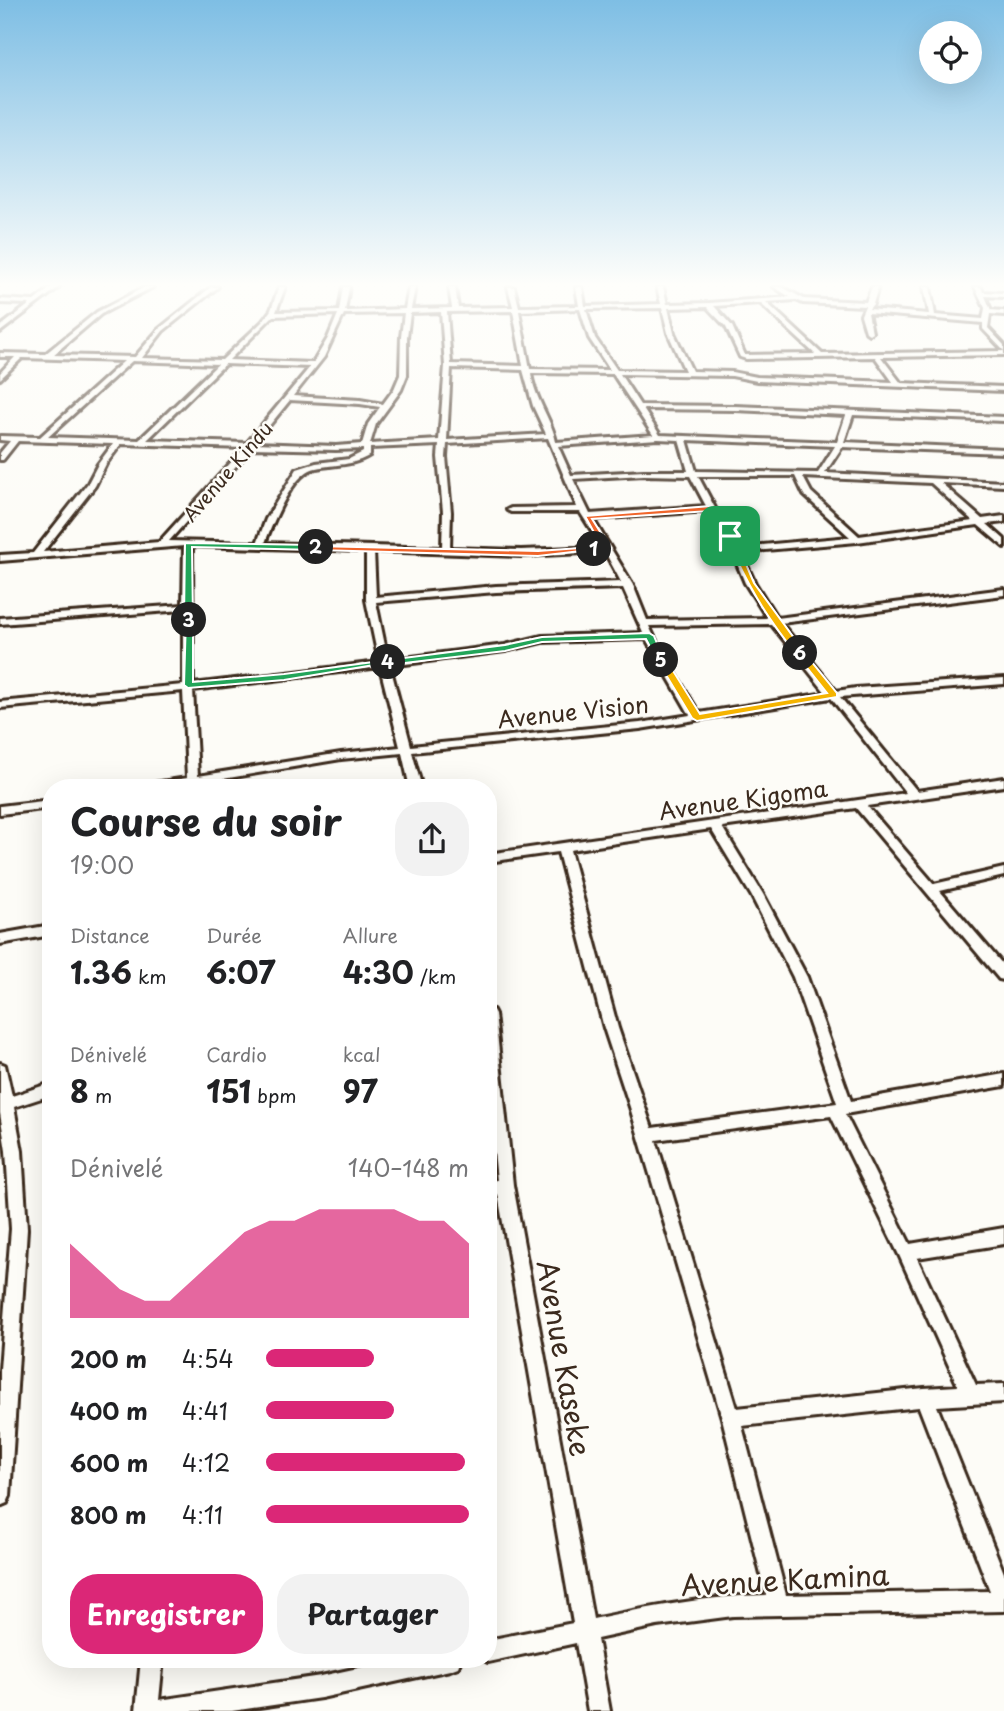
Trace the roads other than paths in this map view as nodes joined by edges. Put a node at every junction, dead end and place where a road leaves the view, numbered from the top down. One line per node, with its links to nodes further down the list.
1 (447, 366): 28 (street)
2 (125, 367): 24 (street)
3 (219, 367): 27 (street)
4 (314, 367): 15 (street, Avenue Kindu)
5 (405, 367): 16 (street)
6 (469, 367): 10 (street)
7 (610, 367): 11 (street)
8 (686, 367): 12 (street)
9 (885, 367): 13 (street)
10 (526, 369): 11 (street); 25 (street)
11 (613, 371): 12 (street); 17 (street)
12 (689, 373): 13 (street)
13 (898, 384): 14 (street)
14 (1004, 389)
15 (289, 398): 16 (street); 30 (street, Avenue Kindu)
16 (384, 406): 31 (street)
17 (639, 407): 18 (street); 20 (street)
18 (850, 412): 19 (street); 29 (street)
19 (1004, 419)
20 (658, 437): 23 (street); 25 (street)
21 (0, 438): 22 (street)
22 (16, 438): 24 (street); 33 (street)
23 (682, 438): 29 (street); 34 (street)
24 (42, 439): 26 (street)
25 (553, 440): 28 (street); 37 (street)
26 (120, 442): 27 (street); 54 (street)
27 (141, 442): 30 (street)
28 (443, 443): 31 (street); 52 (street)
29 (840, 444): 32 (street); 36 (street)
30 (250, 446): 31 (street); 46 (street, Avenue Kindu)
31 (366, 448): 49 (street)
32 (1004, 451)
33 (0, 458)
34 (693, 474): 35 (street); 37 (street); 40 (street)
35 (798, 474): 36 (street); 45 (street)
36 (820, 475): 38 (street)
37 (569, 477): 42 (street)
38 (933, 480): 39 (street); 44 (street)
39 (1004, 484)
40 (711, 508): 42 (street); 53 (street)
41 (511, 510): 42 (street)
42 (585, 513): 51 (street)
43 (1004, 519): 44 (street)
44 (980, 522): 45 (street); 48 (street)
45 (857, 539): 53 (street)
46 (163, 543): 47 (street); 54 (street)
47 (188, 544): 49 (street); 59 (street, Avenue Kindu)
48 (1004, 544)
49 (261, 546): 50 (street)
50 (370, 549): 52 (street); 58 (street)
51 (607, 549): 52 (street); 56 (street)
52 (446, 550)
53 (736, 550): 61 (street)
54 (36, 555): 55 (street)
55 (0, 558)
56 (628, 585): 58 (street); 62 (street)
57 (1004, 592): 61 (street)
58 (372, 600): 64 (street)
59 (189, 607): 60 (street); 66 (street, Avenue Kindu)
60 (0, 621)
61 (775, 621): 62 (street); 67 (street)
62 (644, 623): 63 (street)
63 (649, 636): 64 (street); 69 (street)
64 (384, 663): 66 (street); 70 (street)
65 (1004, 681): 67 (street, Avenue Vision)
66 (188, 685): 68 (street); 71 (street, Avenue Kindu)
67 (833, 695): 69 (street, Avenue Vision); 75 (street)
68 (0, 705)
69 (697, 718): 70 (street, Avenue Vision)
70 (408, 749): 72 (street, Avenue Vision); 73 (street)
71 (192, 779)
72 (219, 779)
73 (414, 779)
74 (1004, 782): 75 (street, Avenue Kigoma)
75 (913, 794): 76 (street, Avenue Kigoma)
76 (858, 803): 79 (street, Avenue Kigoma); 83 (street)
77 (42, 805): 78 (street)
78 (0, 810)
79 (714, 825): 80 (street, Avenue Kigoma); 91 (street)
80 (563, 847): 81 (street, Avenue Kigoma); 92 (street)
81 (497, 857)
82 (1004, 872): 83 (street)
83 (931, 889): 86 (street)
84 (42, 932): 85 (street)
85 (0, 939)
86 (1004, 975)
87 (0, 1069): 90 (street)
88 (1004, 1080): 91 (street)
89 (42, 1092): 90 (street)
90 (5, 1104): 100 (street)
91 (841, 1109): 92 (street); 95 (street)
92 (647, 1135): 99 (street)
93 (497, 1187): 103 (street, Avenue Kaseke)
94 (1004, 1236): 95 (street)
95 (906, 1252): 97 (street)
96 (1004, 1393): 97 (street)
97 (971, 1394): 98 (street)
98 (924, 1397): 99 (street); 101 (street)
99 (731, 1418): 102 (street)
100 (0, 1496)
101 (1004, 1600): 102 (street, Avenue Kamina)
102 (778, 1603): 103 (street, Avenue Kamina)
103 (584, 1630): 104 (street, Avenue Kamina); 109 (street, Avenue Kaseke)
104 (497, 1649)
105 (151, 1668): 107 (street)
106 (407, 1668): 108 (street)
107 (148, 1711)
108 (158, 1711)
109 (599, 1711)

